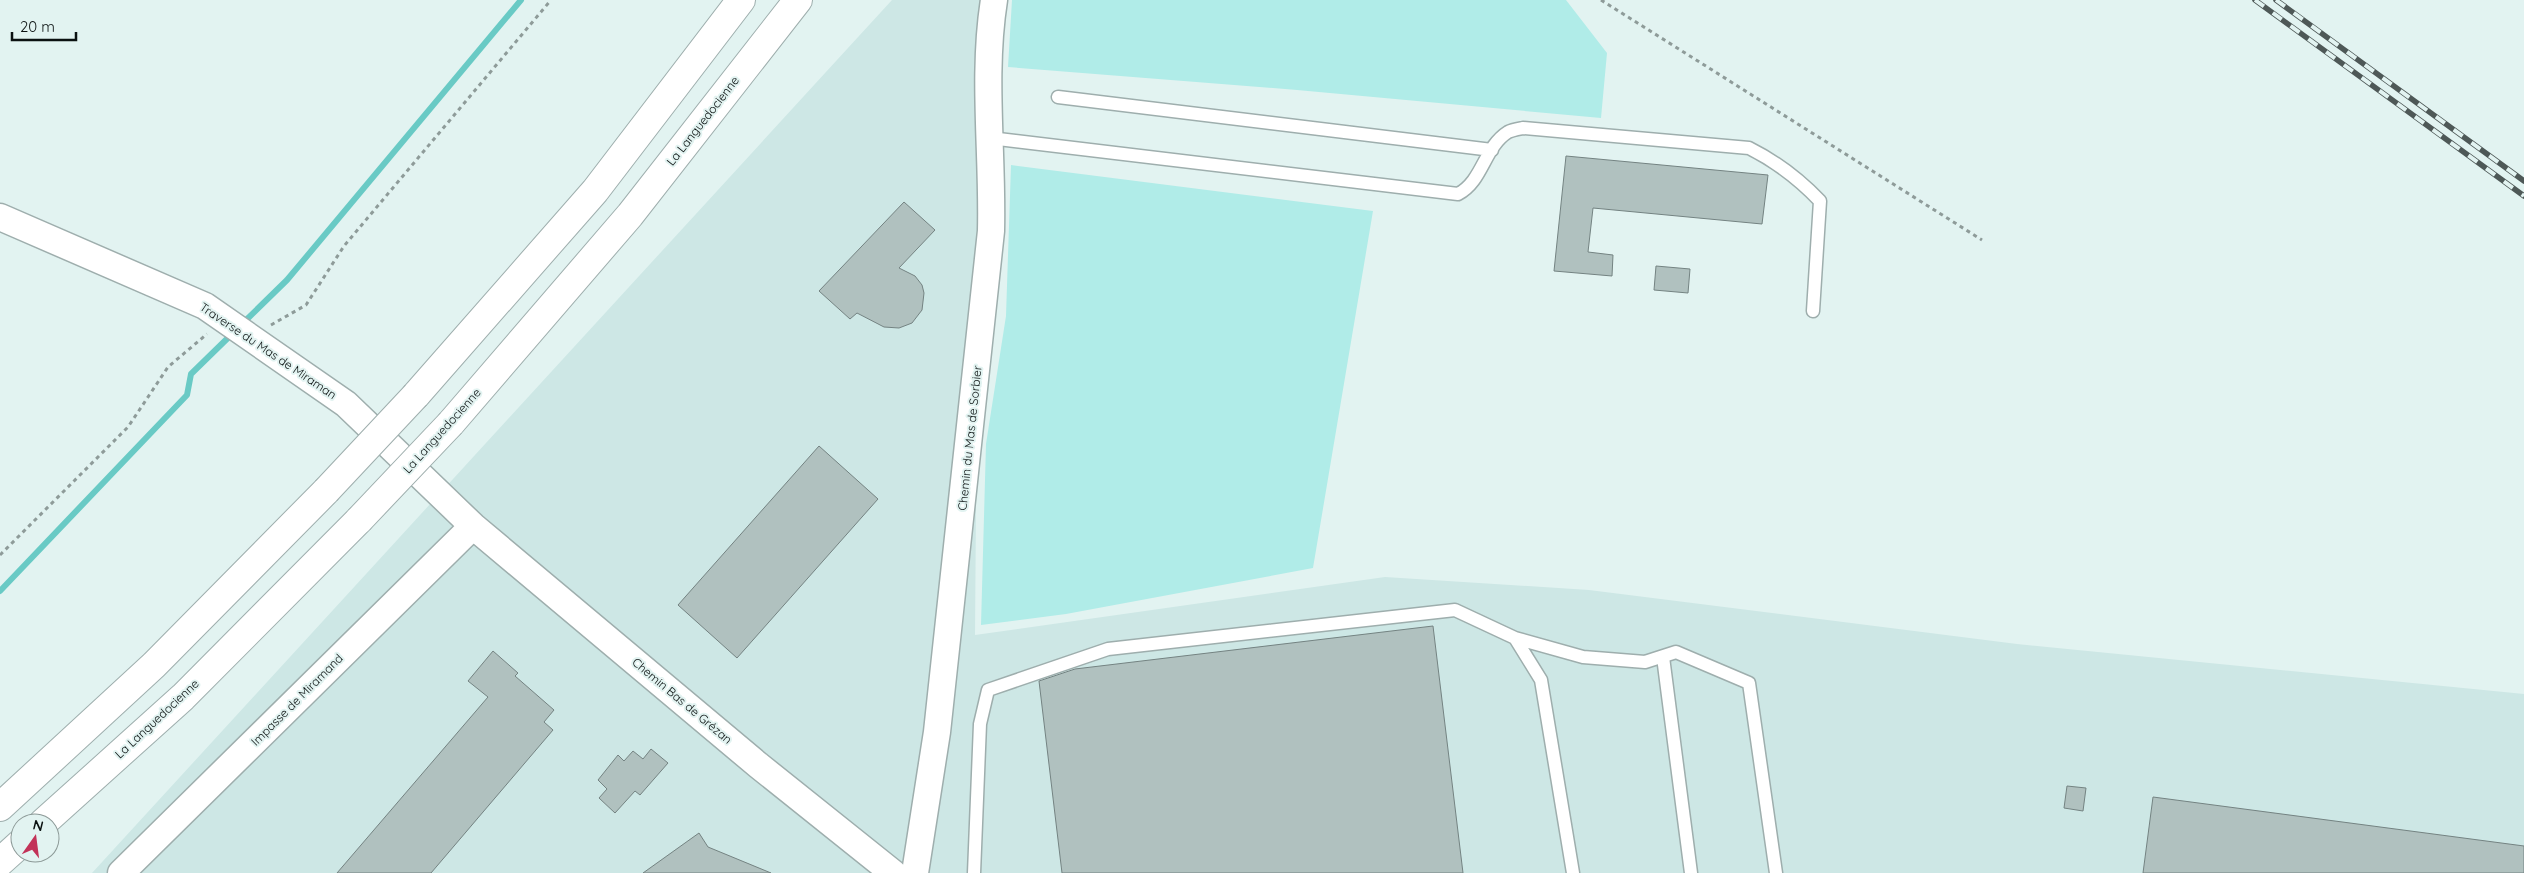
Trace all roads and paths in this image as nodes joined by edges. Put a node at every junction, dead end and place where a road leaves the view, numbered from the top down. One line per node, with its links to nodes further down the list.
1 (551, 0): 13 (path)
2 (741, 0): 18 (highway, bridge)
3 (798, 0): 19 (highway, La Languedocienne, bridge)
4 (994, 0): 7 (street, Chemin du Mas de Sorbier)
5 (1601, 0): 10 (path)
6 (1058, 97): 8 (lane)
7 (990, 138): 8 (lane); 24 (street, Chemin du Mas de Sorbier)
8 (1492, 150): 11 (lane)
9 (0, 217): 12 (street, Traverse du Mas de Miraman)
10 (1982, 240)
11 (1812, 310)
12 (225, 319): 13 (street, Traverse du Mas de Miraman); 15 (path)
13 (249, 337): 14 (street, Traverse du Mas de Miraman)
14 (473, 526): 22 (street, Impasse de Miramand); 23 (street, Chemin Bas de Grézan)
15 (0, 555)
16 (1515, 638): 17 (lane); 25 (lane); 26 (lane)
17 (1663, 657): 27 (lane); 28 (lane)
18 (0, 807)
19 (55, 813)
20 (10, 853): 21 (highway)
21 (0, 862)
22 (121, 873)
23 (893, 873)
24 (915, 873)
25 (974, 873)
26 (1573, 873)
27 (1691, 873)
28 (1776, 873)

